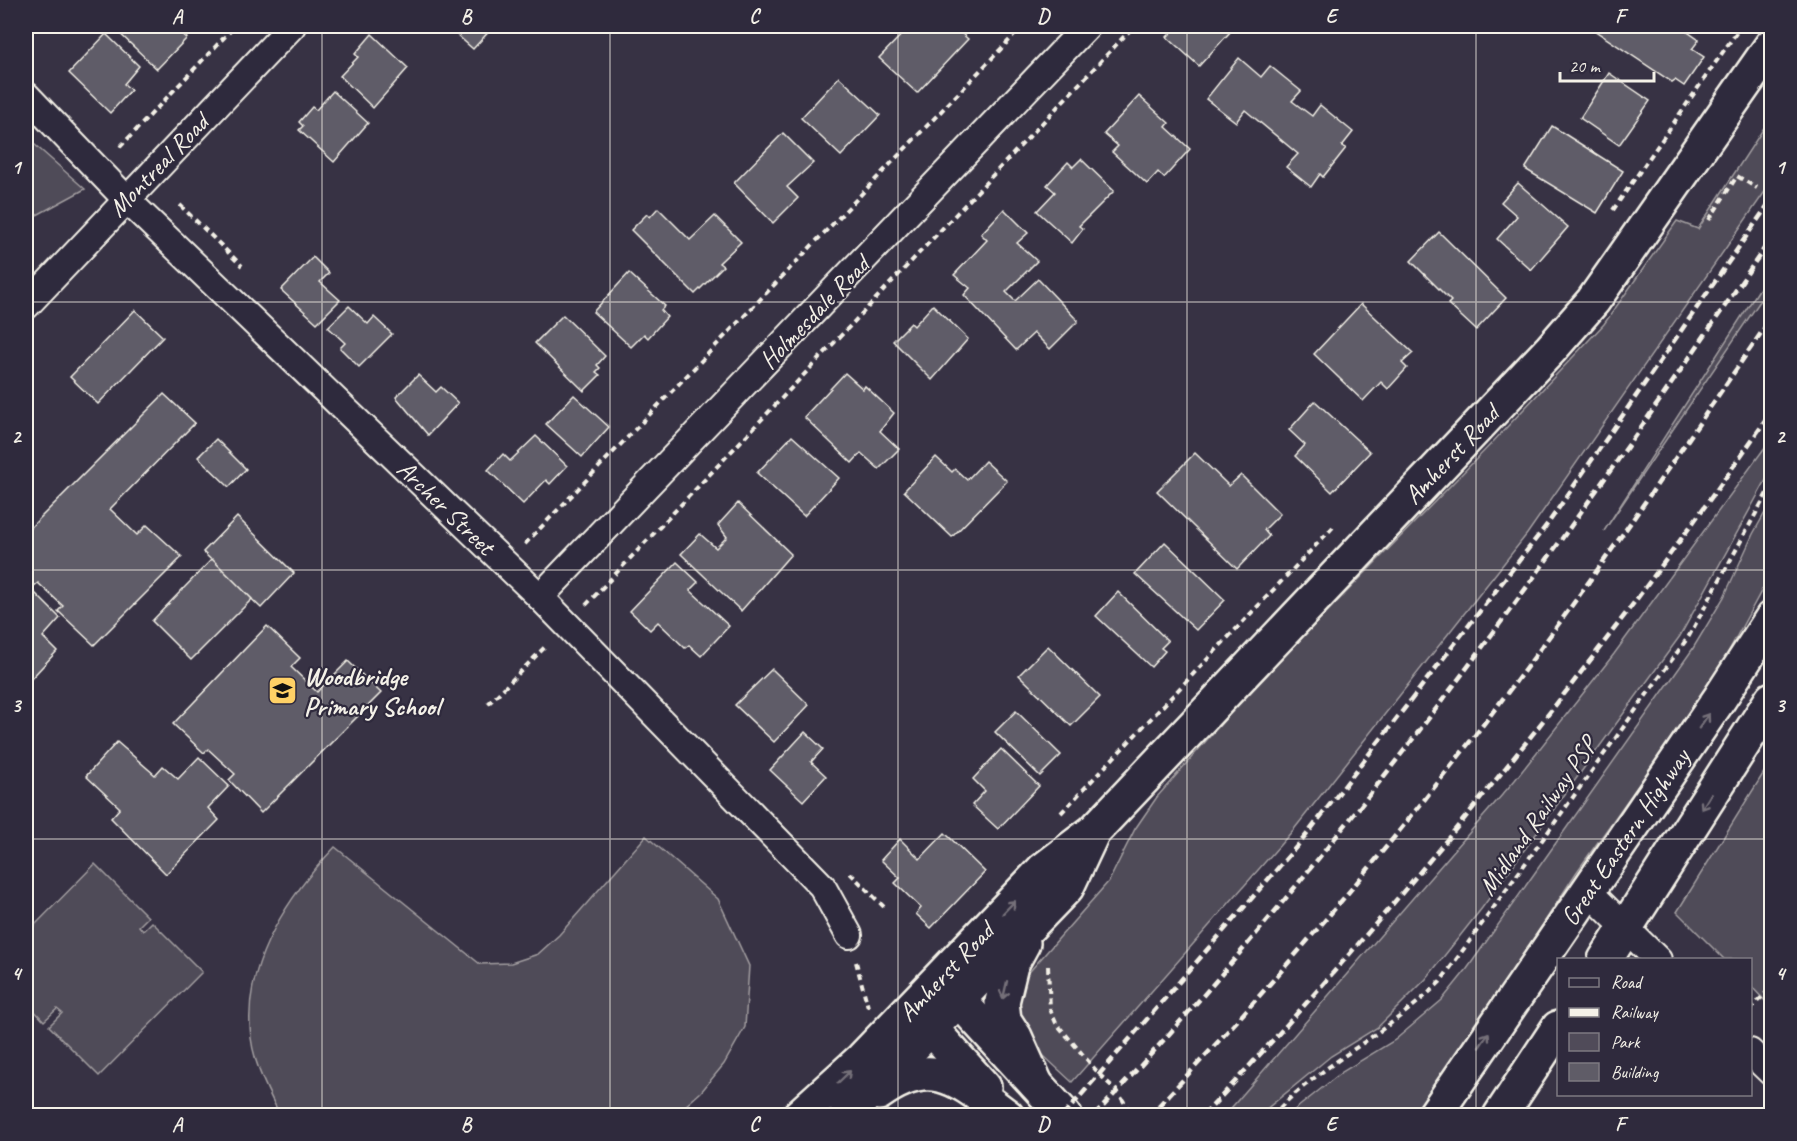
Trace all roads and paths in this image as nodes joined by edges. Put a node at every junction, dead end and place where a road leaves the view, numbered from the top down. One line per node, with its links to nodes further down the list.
1 (236, 26): 9 (path)
2 (292, 26): 11 (street, Montreal Road)
3 (1023, 26): 17 (path)
4 (1087, 26): 18 (street, Holmesdale Road)
5 (1134, 26): 19 (path)
6 (1741, 26): 12 (path)
7 (1772, 45): 25 (main road, Amherst Road)
8 (26, 95): 11 (street, Archer Street)
9 (120, 147)
10 (1757, 188): 13 (path)
11 (126, 199): 14 (street, Montreal Road); 18 (street, Archer Street)
12 (1607, 220)
13 (1709, 220)
14 (26, 306)
15 (1772, 484): 47 (path, Midland Railway PSP)
16 (1342, 518): 24 (path)
17 (522, 547)
18 (540, 597): 29 (street, Archer Street)
19 (584, 608)
20 (1772, 618): 27 (main road, Great Eastern Highway, one-way to 20)
21 (554, 637): 23 (path)
22 (1772, 699): 28 (main road, Great Eastern Highway, one-way to 28)
23 (488, 704)
24 (1055, 819)
25 (1093, 832): 26 (main road, Amherst Road); 34 (main road, Amherst Road, one-way to 25)
26 (1067, 887): 34 (main road, Amherst Road); 41 (main road, one-way to 41)
27 (1587, 890): 28 (street); 48 (main road, Great Eastern Highway, one-way to 27)
28 (1626, 927): 30 (main road, Great Eastern Highway); 31 (street)
29 (849, 935): 35 (path)
30 (1606, 958)
31 (1656, 958)
32 (1046, 962): 46 (path)
33 (1772, 987): 36 (path)
34 (949, 989): 37 (main road, Amherst Road); 41 (main road)
35 (878, 1004)
36 (1752, 1007)
37 (922, 1018): 42 (main road, Amherst Road, one-way to 37); 43 (main road, Amherst Road); 44 (main road)
38 (1557, 1030): 49 (main road)
39 (1752, 1054): 40 (street)
40 (1772, 1073)
41 (1036, 1084): 45 (main road)
42 (799, 1116)
43 (847, 1116): 44 (main road)
44 (1008, 1116)
45 (1065, 1116)
46 (1132, 1116)
47 (1272, 1116)
48 (1434, 1116)
49 (1500, 1116)

